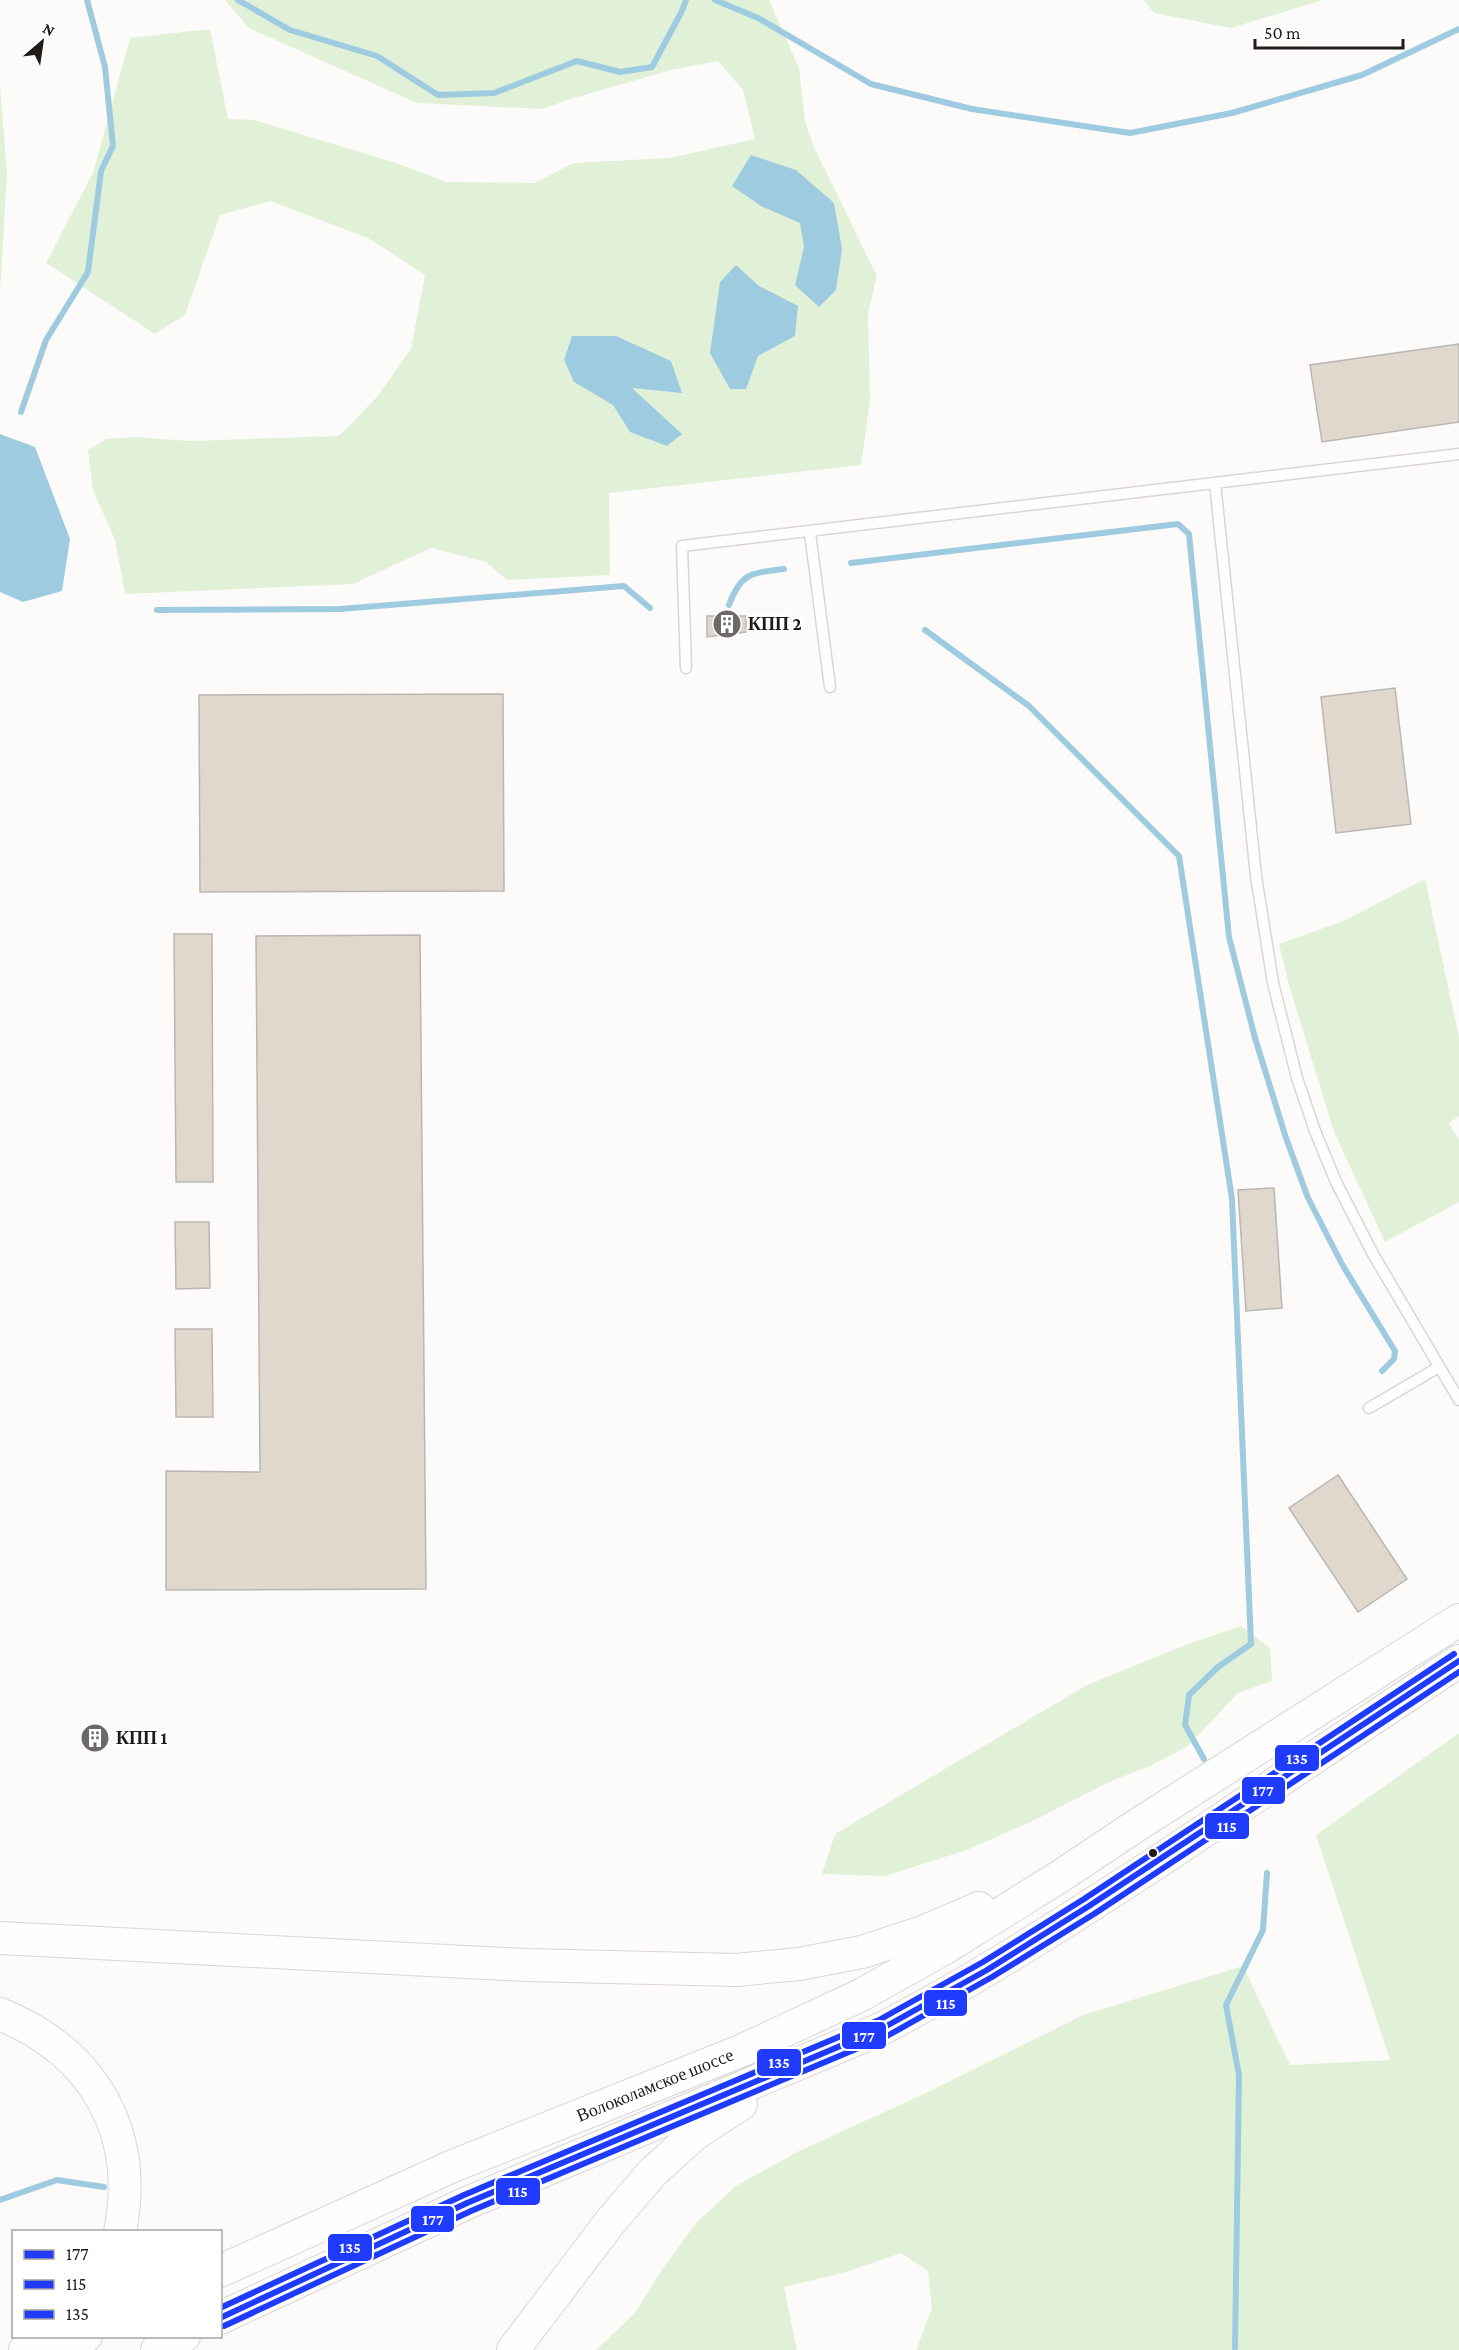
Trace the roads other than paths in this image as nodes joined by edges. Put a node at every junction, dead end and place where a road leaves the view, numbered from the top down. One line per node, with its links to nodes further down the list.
1 (1459, 454): 2 (lane)
2 (1215, 483): 3 (lane); 6 (lane)
3 (810, 533): 4 (lane); 5 (lane)
4 (686, 668)
5 (830, 687)
6 (1439, 1367): 7 (lane); 8 (lane)
7 (1459, 1400)
8 (1369, 1408)
9 (1459, 1620): 11 (main road)
10 (1459, 1661): 13 (main road)
11 (1134, 1827): 12 (main road); 16 (main road, Волоколамское шоссе)
12 (0, 1938)
13 (955, 1989): 17 (main road, Волоколамское шоссе); 24 (main road)
14 (0, 2014): 15 (main road)
15 (120, 2230)
16 (222, 2270)
17 (222, 2317)
18 (42, 2338): 21 (main road)
19 (84, 2338): 22 (main road)
20 (182, 2338): 23 (main road)
21 (25, 2350)
22 (58, 2350)
23 (157, 2350)
24 (513, 2350)

